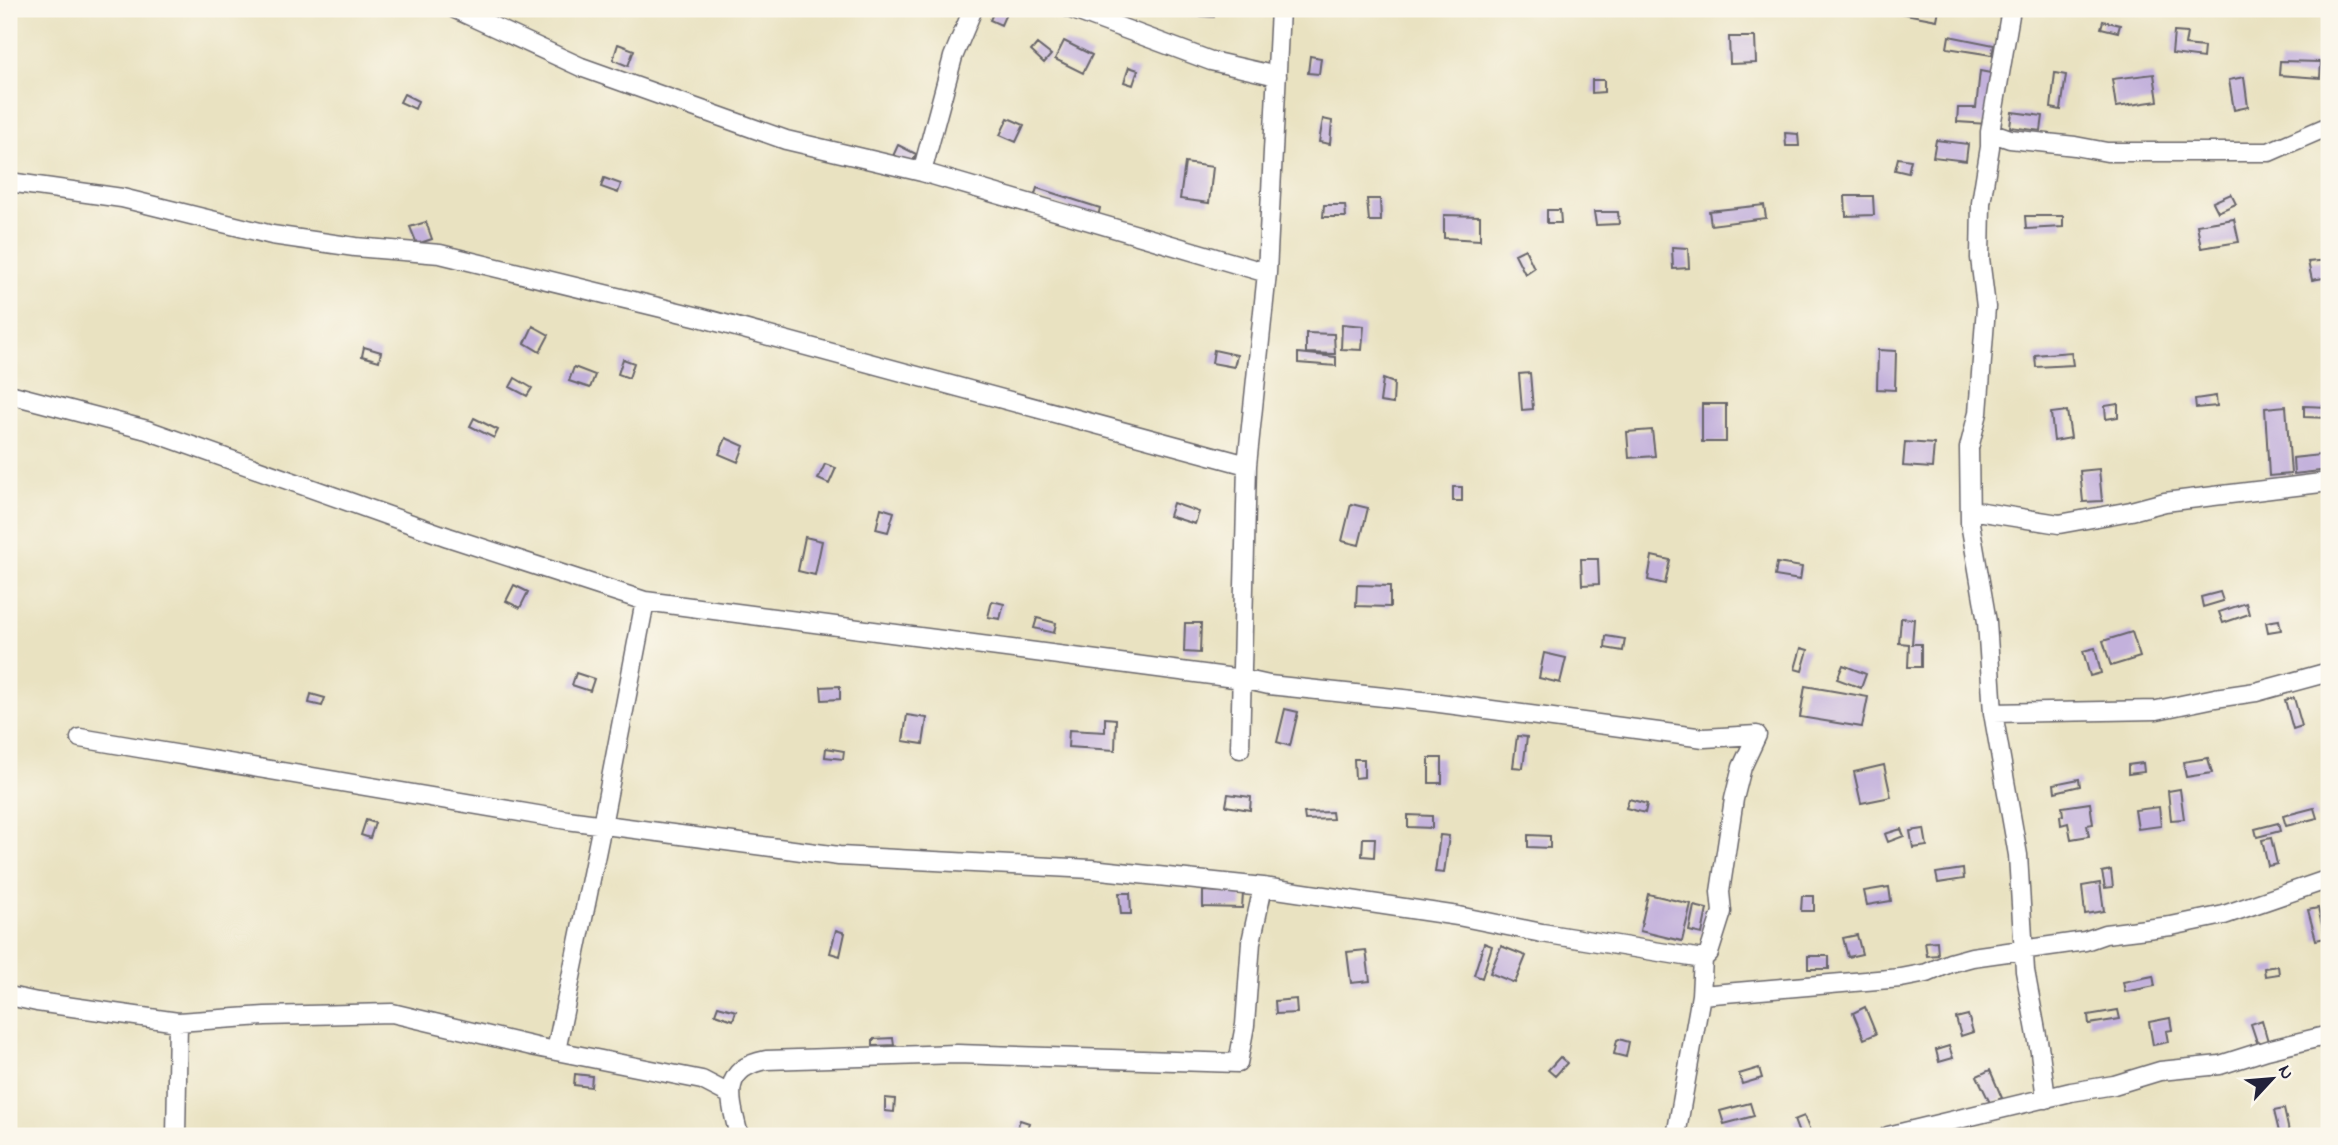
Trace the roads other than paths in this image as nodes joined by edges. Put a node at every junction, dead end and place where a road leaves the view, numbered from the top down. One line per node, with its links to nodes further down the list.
1 (455, 9): 9 (street)
2 (973, 9): 9 (street)
3 (1071, 9): 6 (street)
4 (1280, 9): 6 (street)
5 (2011, 9): 8 (street)
6 (1277, 76): 11 (street)
7 (2329, 126): 8 (street)
8 (1990, 132): 15 (street)
9 (922, 172): 11 (street)
10 (9, 181): 13 (street)
11 (1267, 273): 13 (street)
12 (9, 394): 16 (street)
13 (1247, 465): 18 (street)
14 (2329, 482): 15 (street)
15 (1970, 510): 19 (street)
16 (645, 601): 18 (street); 22 (street)
17 (2329, 672): 19 (street)
18 (1242, 679): 21 (street); 26 (street)
19 (1993, 713): 25 (street)
20 (80, 738): 22 (street)
21 (1240, 749)
22 (603, 825): 24 (street); 31 (street)
23 (2329, 879): 25 (street)
24 (1263, 887): 26 (street); 32 (street)
25 (2022, 948): 27 (street); 33 (street)
26 (1703, 959): 27 (street)
27 (1701, 995): 36 (street)
28 (9, 996): 29 (street)
29 (178, 1022): 31 (street); 34 (street)
30 (2329, 1035): 33 (street)
31 (556, 1051): 32 (street)
32 (729, 1094): 35 (street)
33 (2046, 1099): 37 (street)
34 (176, 1136)
35 (739, 1136)
36 (1676, 1136)
37 (1888, 1136)

